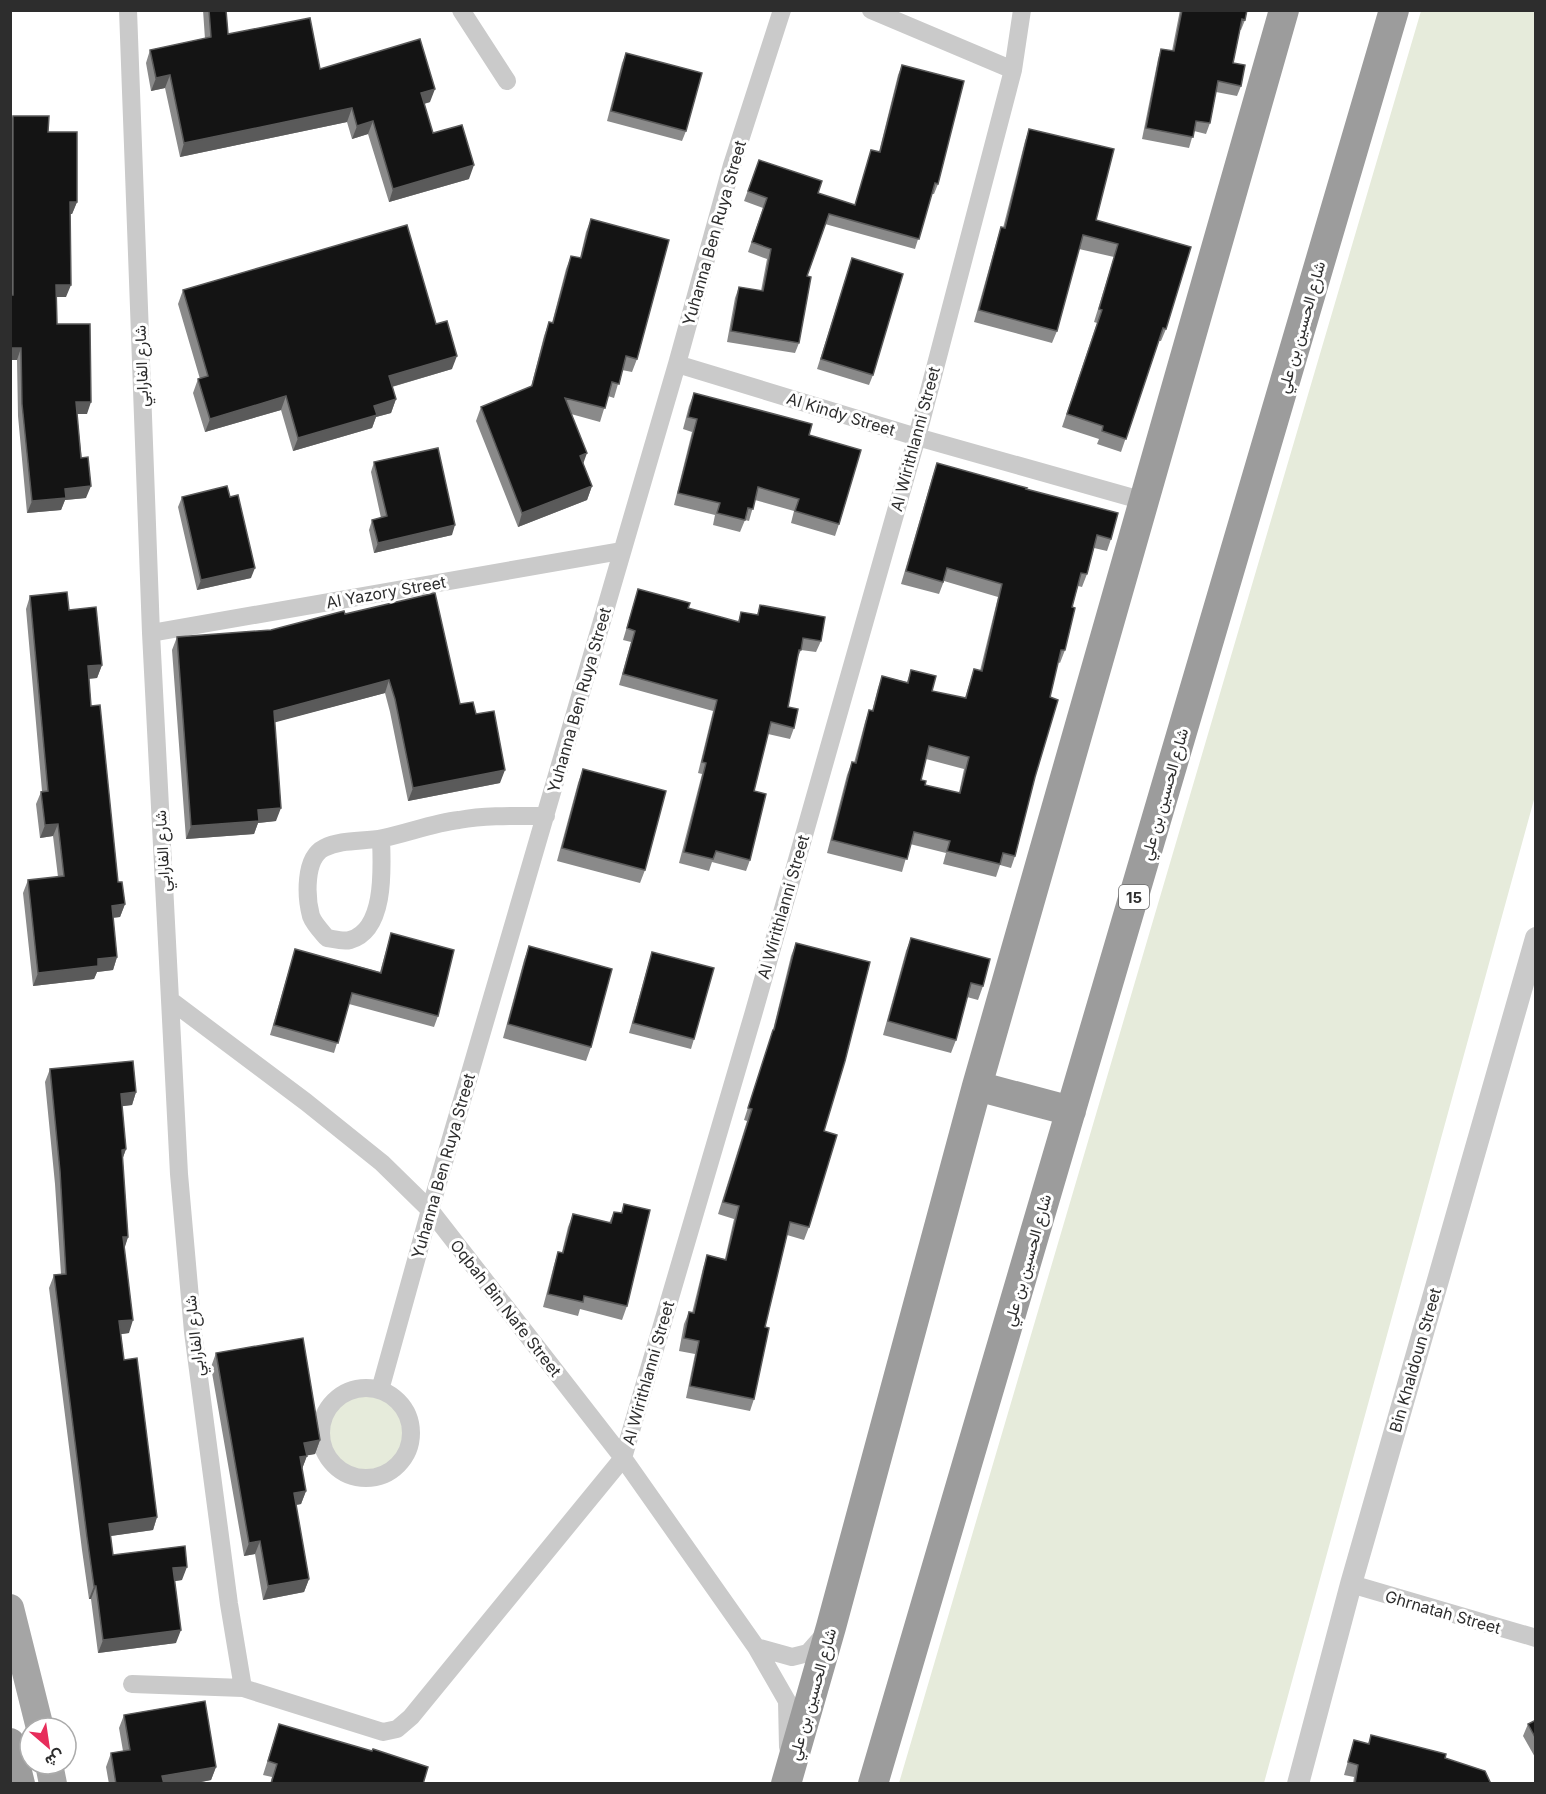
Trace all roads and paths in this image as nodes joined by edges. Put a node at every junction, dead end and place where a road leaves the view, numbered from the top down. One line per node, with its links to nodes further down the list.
1 (128, 10): 14 (street, شارع الفارابي)
2 (461, 10): 9 (street)
3 (782, 10): 10 (street, Yuhanna Ben Ruya Street)
4 (871, 10): 8 (street)
5 (1022, 10): 8 (street, Al Wirithlanni Street)
6 (1284, 10): 12 (highway, شارع الحسين بن علي)
7 (1394, 10): 20 (highway, شارع الحسين بن علي / 15)
8 (1013, 70): 11 (street, Al Wirithlanni Street)
9 (507, 81)
10 (677, 364): 11 (street, Al Kindy Street); 13 (street, Yuhanna Ben Ruya Street)
11 (917, 437): 12 (street, Al Kindy Street); 23 (street, Al Wirithlanni Street)
12 (1144, 501): 19 (highway, شارع الحسين بن علي)
13 (621, 551): 14 (street, Al Yazory Street); 15 (street, Yuhanna Ben Ruya Street)
14 (151, 633): 18 (street, شارع الفارابي)
15 (546, 816): 16 (street); 21 (street, Yuhanna Ben Ruya Street)
16 (381, 838): 16 (street)
17 (1536, 938): 24 (street, Bin Khaldoun Street)
18 (170, 1000): 21 (street, Oqbah Bin Nafe Street); 30 (street, شارع الفارابي)
19 (977, 1086): 20 (highway); 26 (highway, شارع الحسين بن علي)
20 (1071, 1111): 35 (highway, شارع الحسين بن علي / 15)
21 (430, 1210): 22 (street, Yuhanna Ben Ruya Street); 23 (street, Oqbah Bin Nafe Street)
22 (380, 1390): 22 (street)
23 (623, 1458): 28 (street, Oqbah Bin Nafe Street); 30 (street, Al Wirithlanni Street)
24 (1351, 1584): 27 (street, Ghrnatah Street); 36 (street, Bin Khaldoun Street)
25 (10, 1608): 31 (main road)
26 (831, 1627): 28 (street); 33 (highway, شارع الحسين بن علي)
27 (1536, 1638)
28 (756, 1647): 33 (street, Oqbah Bin Nafe Street)
29 (132, 1684): 30 (street)
30 (243, 1688)
31 (37, 1716)
32 (10, 1743): 34 (highway)
33 (788, 1778)
34 (20, 1784)
35 (873, 1784)
36 (1298, 1784)

